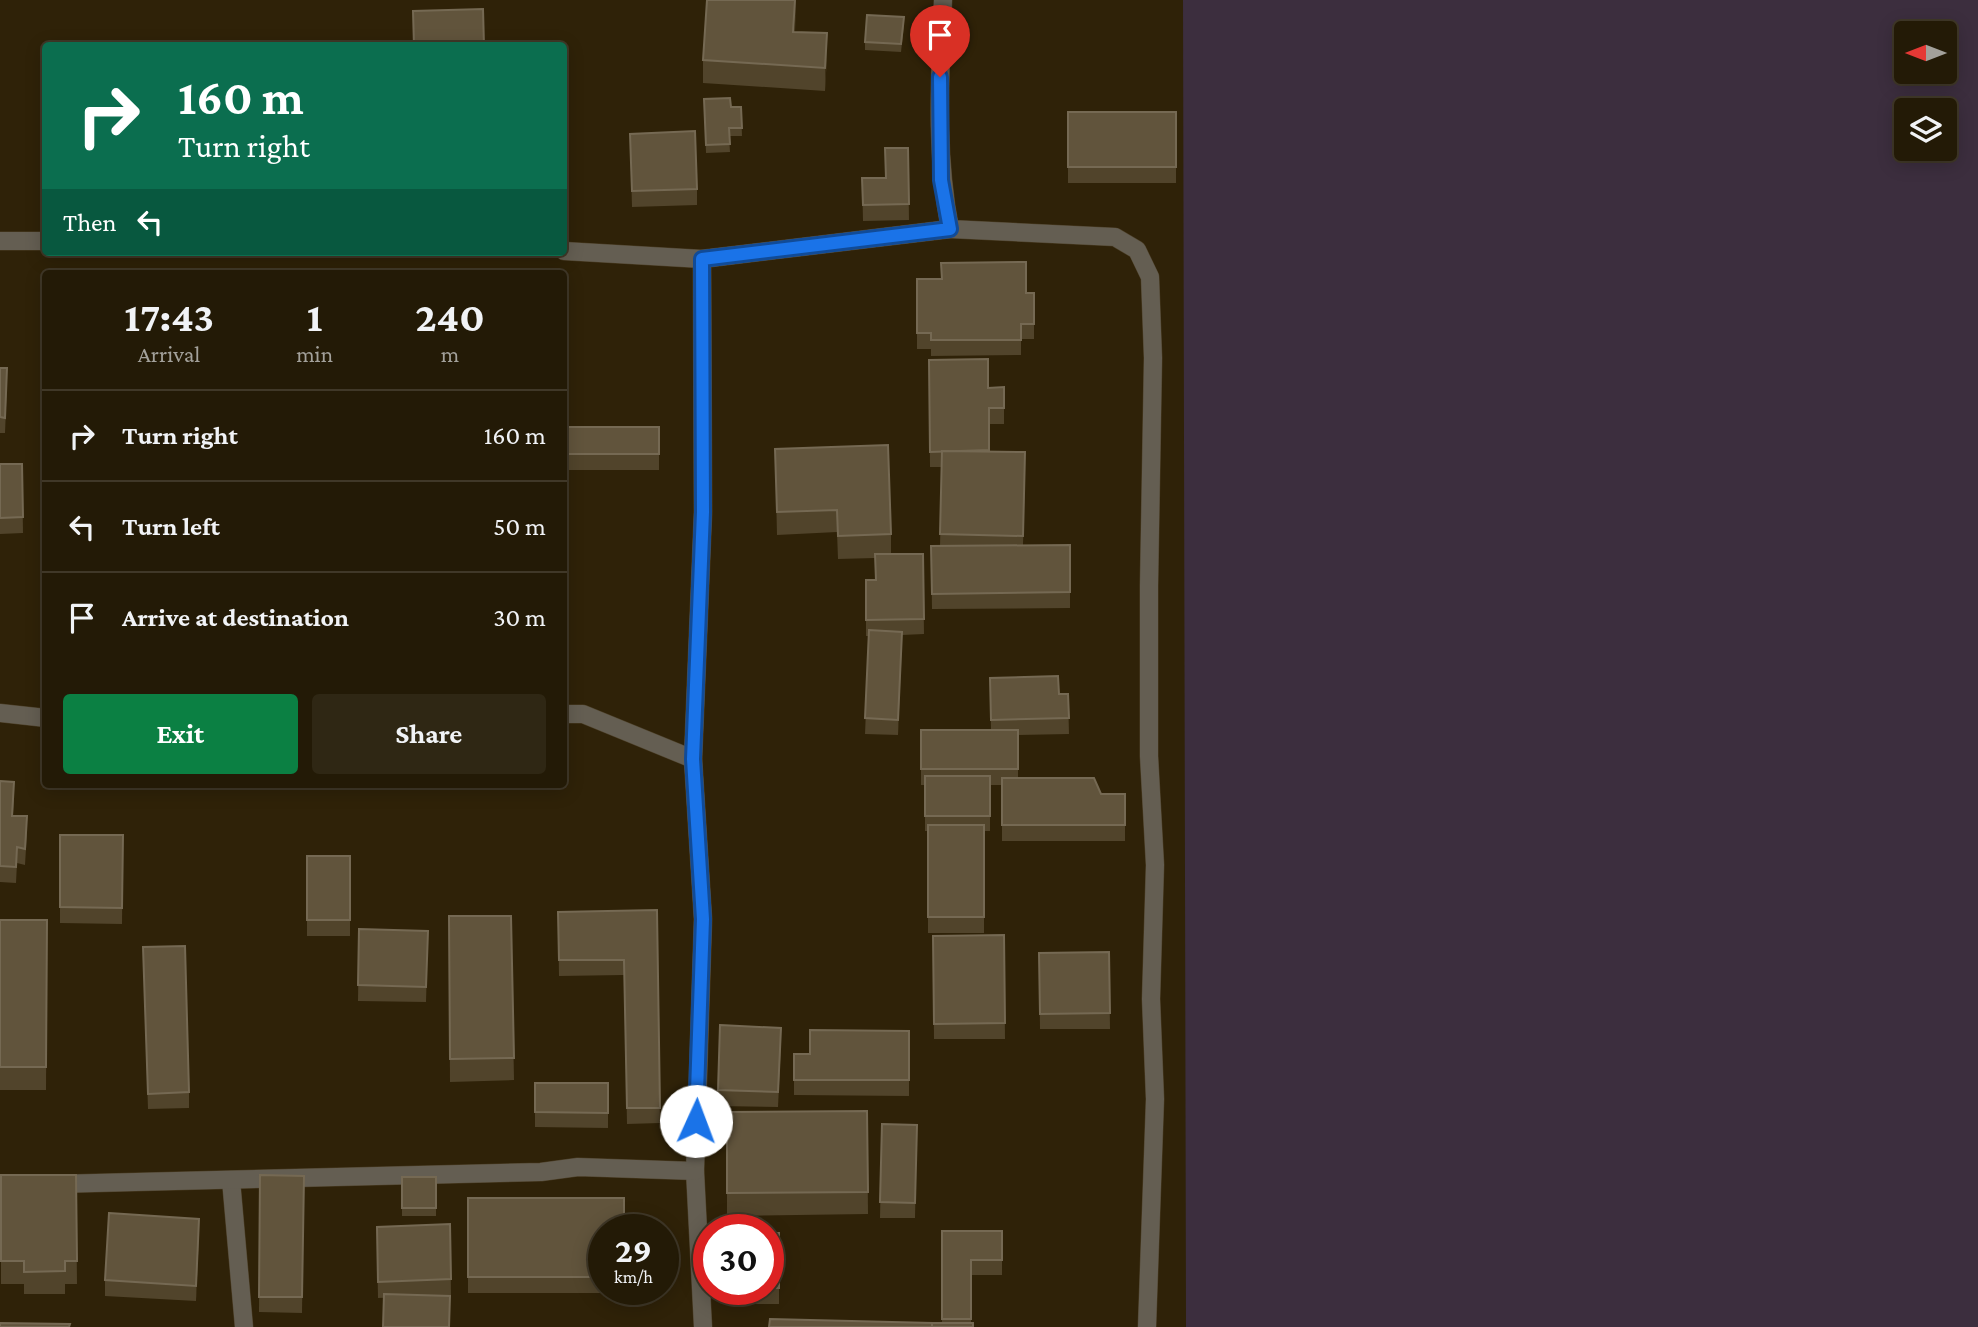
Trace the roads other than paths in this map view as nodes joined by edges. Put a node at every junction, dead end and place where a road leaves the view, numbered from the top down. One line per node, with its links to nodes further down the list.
1 (943, 0): 2 (street)
2 (950, 229): 6 (street); 16 (street)
3 (0, 241): 4 (street)
4 (42, 241)
5 (567, 251): 6 (street)
6 (702, 259): 10 (street)
7 (0, 713): 9 (street)
8 (567, 714): 10 (street)
9 (42, 718)
10 (693, 759): 11 (street)
11 (695, 1171): 12 (street); 15 (street)
12 (231, 1180): 13 (street); 14 (street)
13 (37, 1185)
14 (244, 1327)
15 (703, 1327)
16 (1147, 1327)

